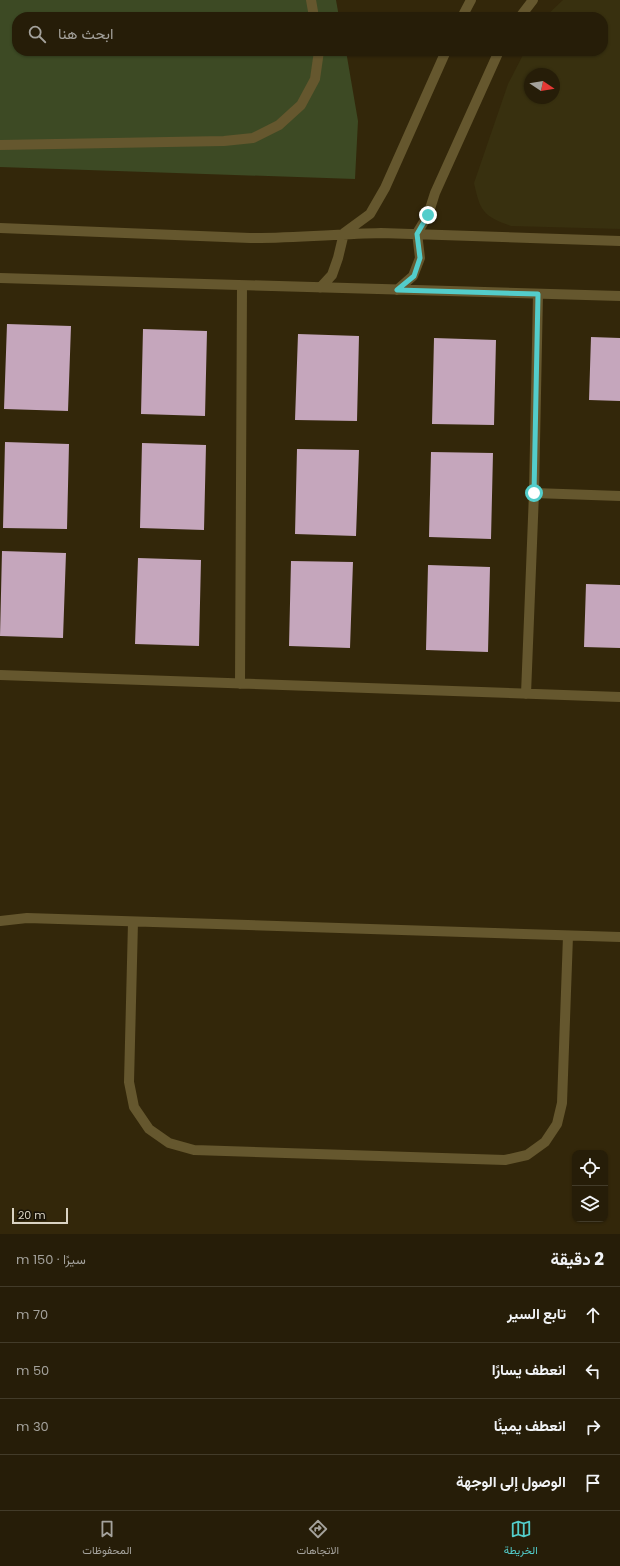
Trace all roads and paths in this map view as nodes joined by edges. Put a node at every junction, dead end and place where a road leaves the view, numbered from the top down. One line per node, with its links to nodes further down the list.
1 (311, 0): 4 (street)
2 (471, 0): 5 (street)
3 (533, 0): 6 (street)
4 (313, 12)
5 (465, 12)
6 (524, 12)
7 (318, 56): 10 (street)
8 (444, 56): 12 (street)
9 (497, 56): 13 (street)
10 (0, 145)
11 (0, 228): 12 (street)
12 (344, 233): 13 (street); 17 (street)
13 (417, 234): 14 (street); 18 (street)
14 (620, 241)
15 (0, 278): 16 (street)
16 (242, 286): 17 (street); 24 (street)
17 (320, 288): 18 (street)
18 (397, 290): 19 (street)
19 (538, 294): 20 (street); 21 (street)
20 (620, 296)
21 (534, 493): 22 (street); 25 (street)
22 (620, 496)
23 (0, 675): 24 (street)
24 (240, 684): 25 (street)
25 (526, 694): 26 (street)
26 (620, 697)
27 (0, 921): 28 (street)
28 (133, 922): 29 (street); 29 (street)
29 (568, 936): 30 (street)
30 (620, 937)

